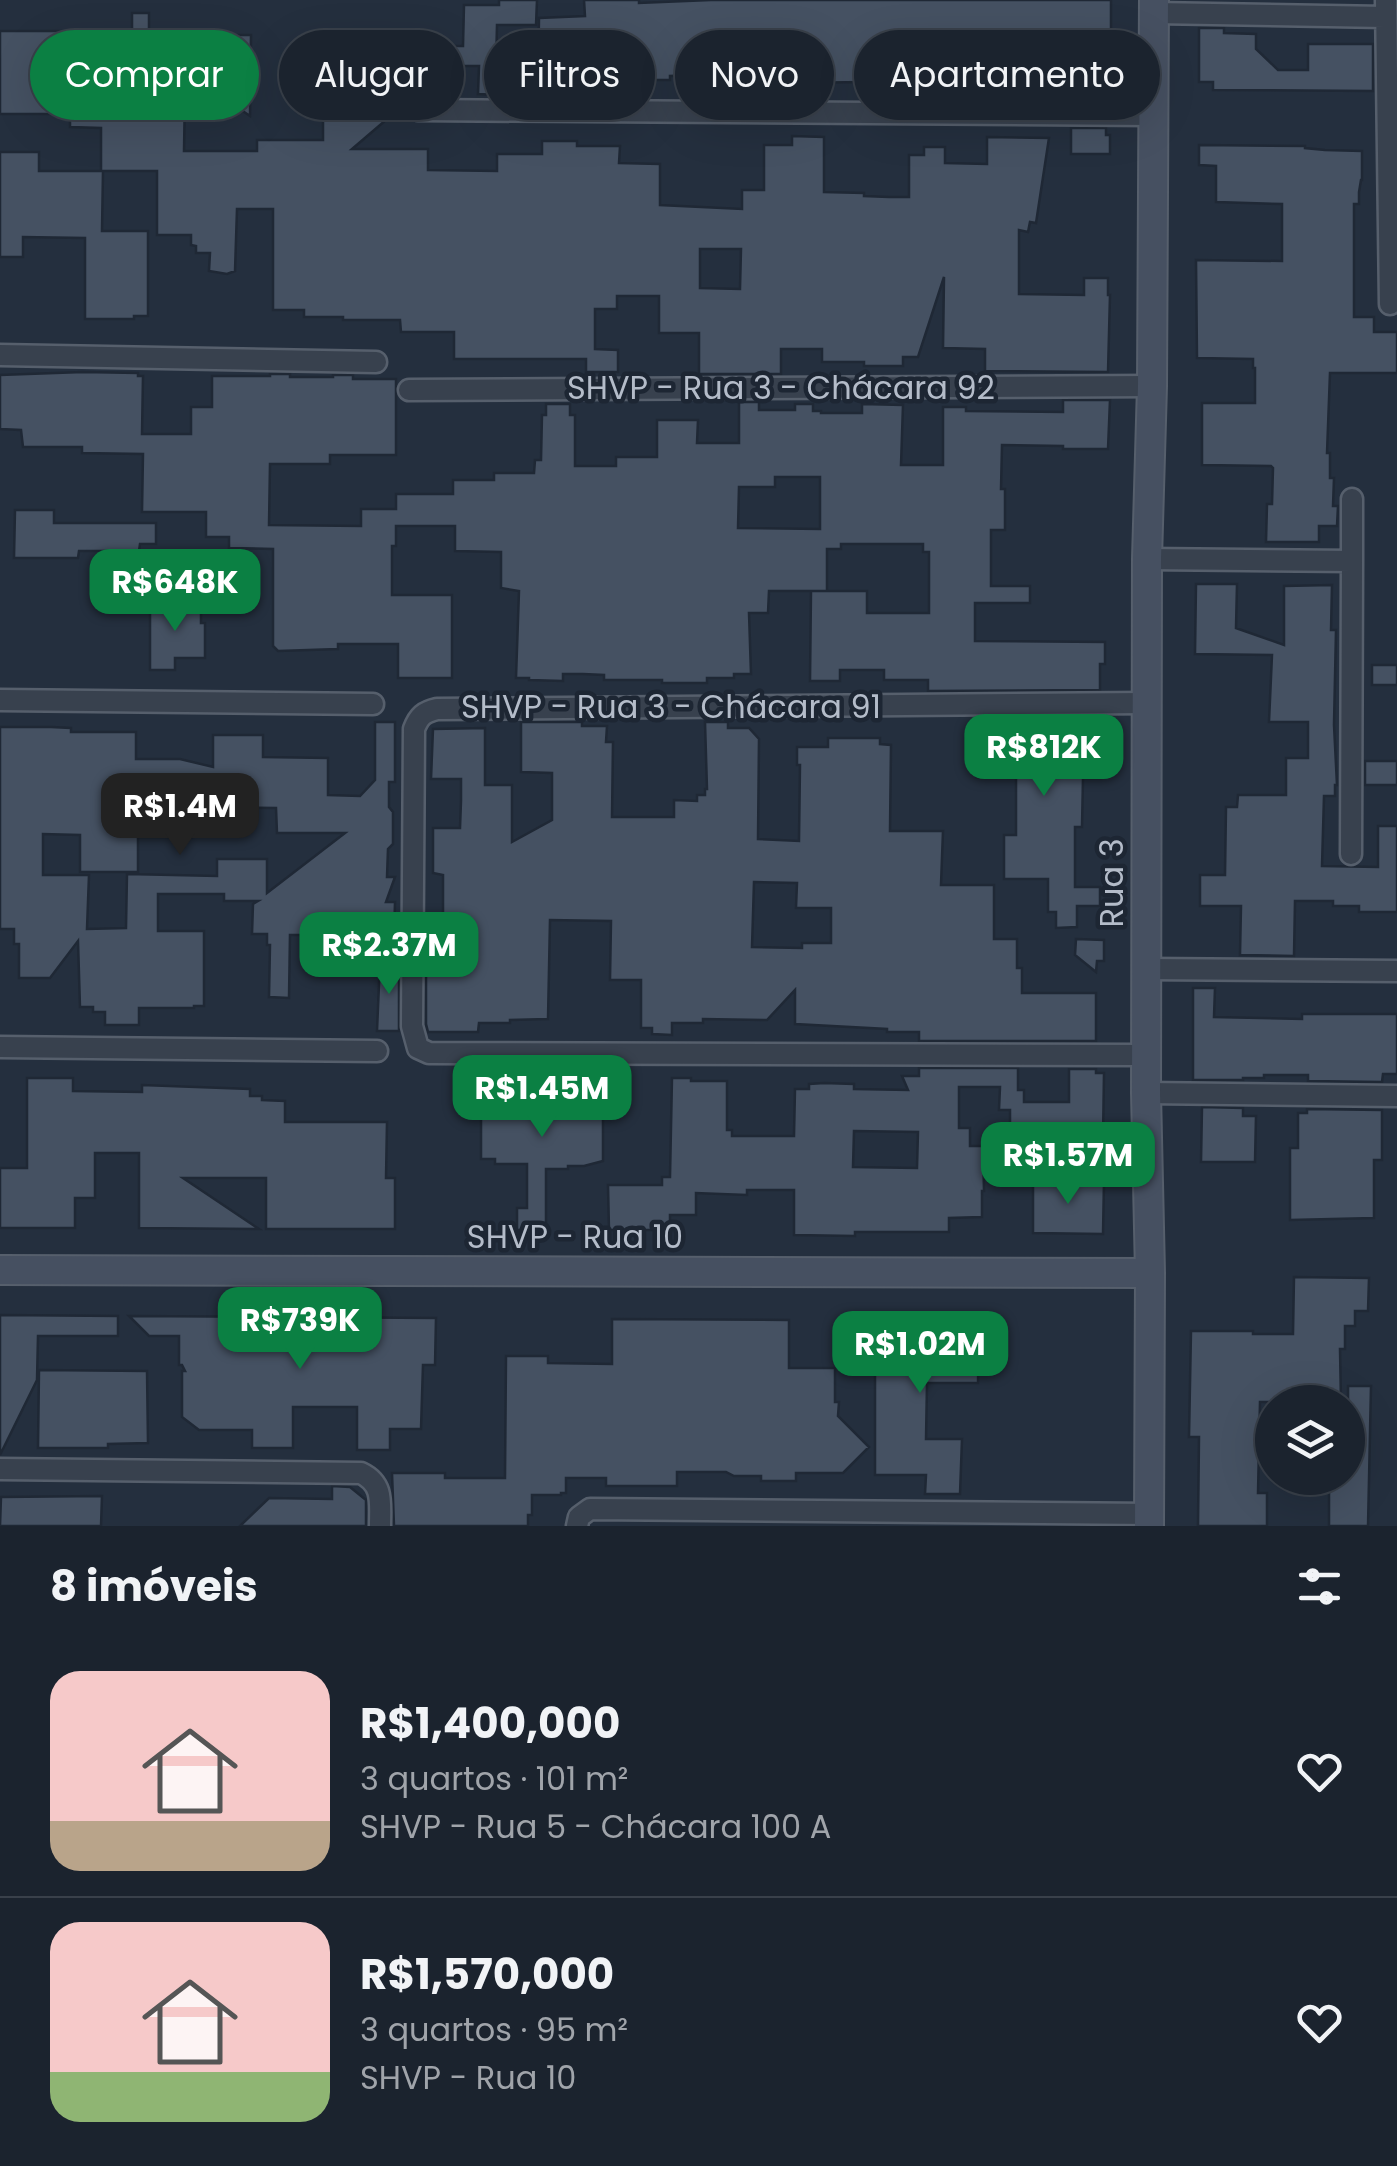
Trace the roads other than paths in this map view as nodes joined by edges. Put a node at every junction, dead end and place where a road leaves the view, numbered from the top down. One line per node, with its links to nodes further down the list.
1 (1154, 7): 2 (street)
2 (1385, 8): 6 (street)
3 (464, 110): 4 (street)
4 (854, 113)
5 (1152, 120): 9 (main road, Rua 3)
6 (1390, 304)
7 (0, 355): 8 (street)
8 (376, 362)
9 (1152, 386): 10 (street, SHVP - Rua 3 - Chácara 92); 12 (main road, Rua 3)
10 (409, 390)
11 (1352, 499): 13 (street)
12 (1147, 560): 13 (street); 15 (main road, Rua 3)
13 (1352, 562): 17 (street)
14 (0, 700): 16 (street)
15 (1147, 703): 18 (main road, Rua 3); 22 (street, SHVP - Rua 3 - Chácara 91)
16 (373, 704)
17 (1351, 854)
18 (1146, 969): 19 (street); 22 (main road, Rua 3)
19 (1397, 971)
20 (0, 1048): 21 (street)
21 (377, 1051)
22 (1146, 1055): 23 (main road, Rua 3)
23 (1146, 1093): 24 (street); 26 (main road, Rua 3)
24 (1397, 1096)
25 (0, 1270): 26 (main road, SHVP - Rua 10)
26 (1150, 1272): 28 (main road, Rua 3)
27 (0, 1468): 29 (street)
28 (1149, 1520): 30 (street)
29 (380, 1526)
30 (577, 1526)

